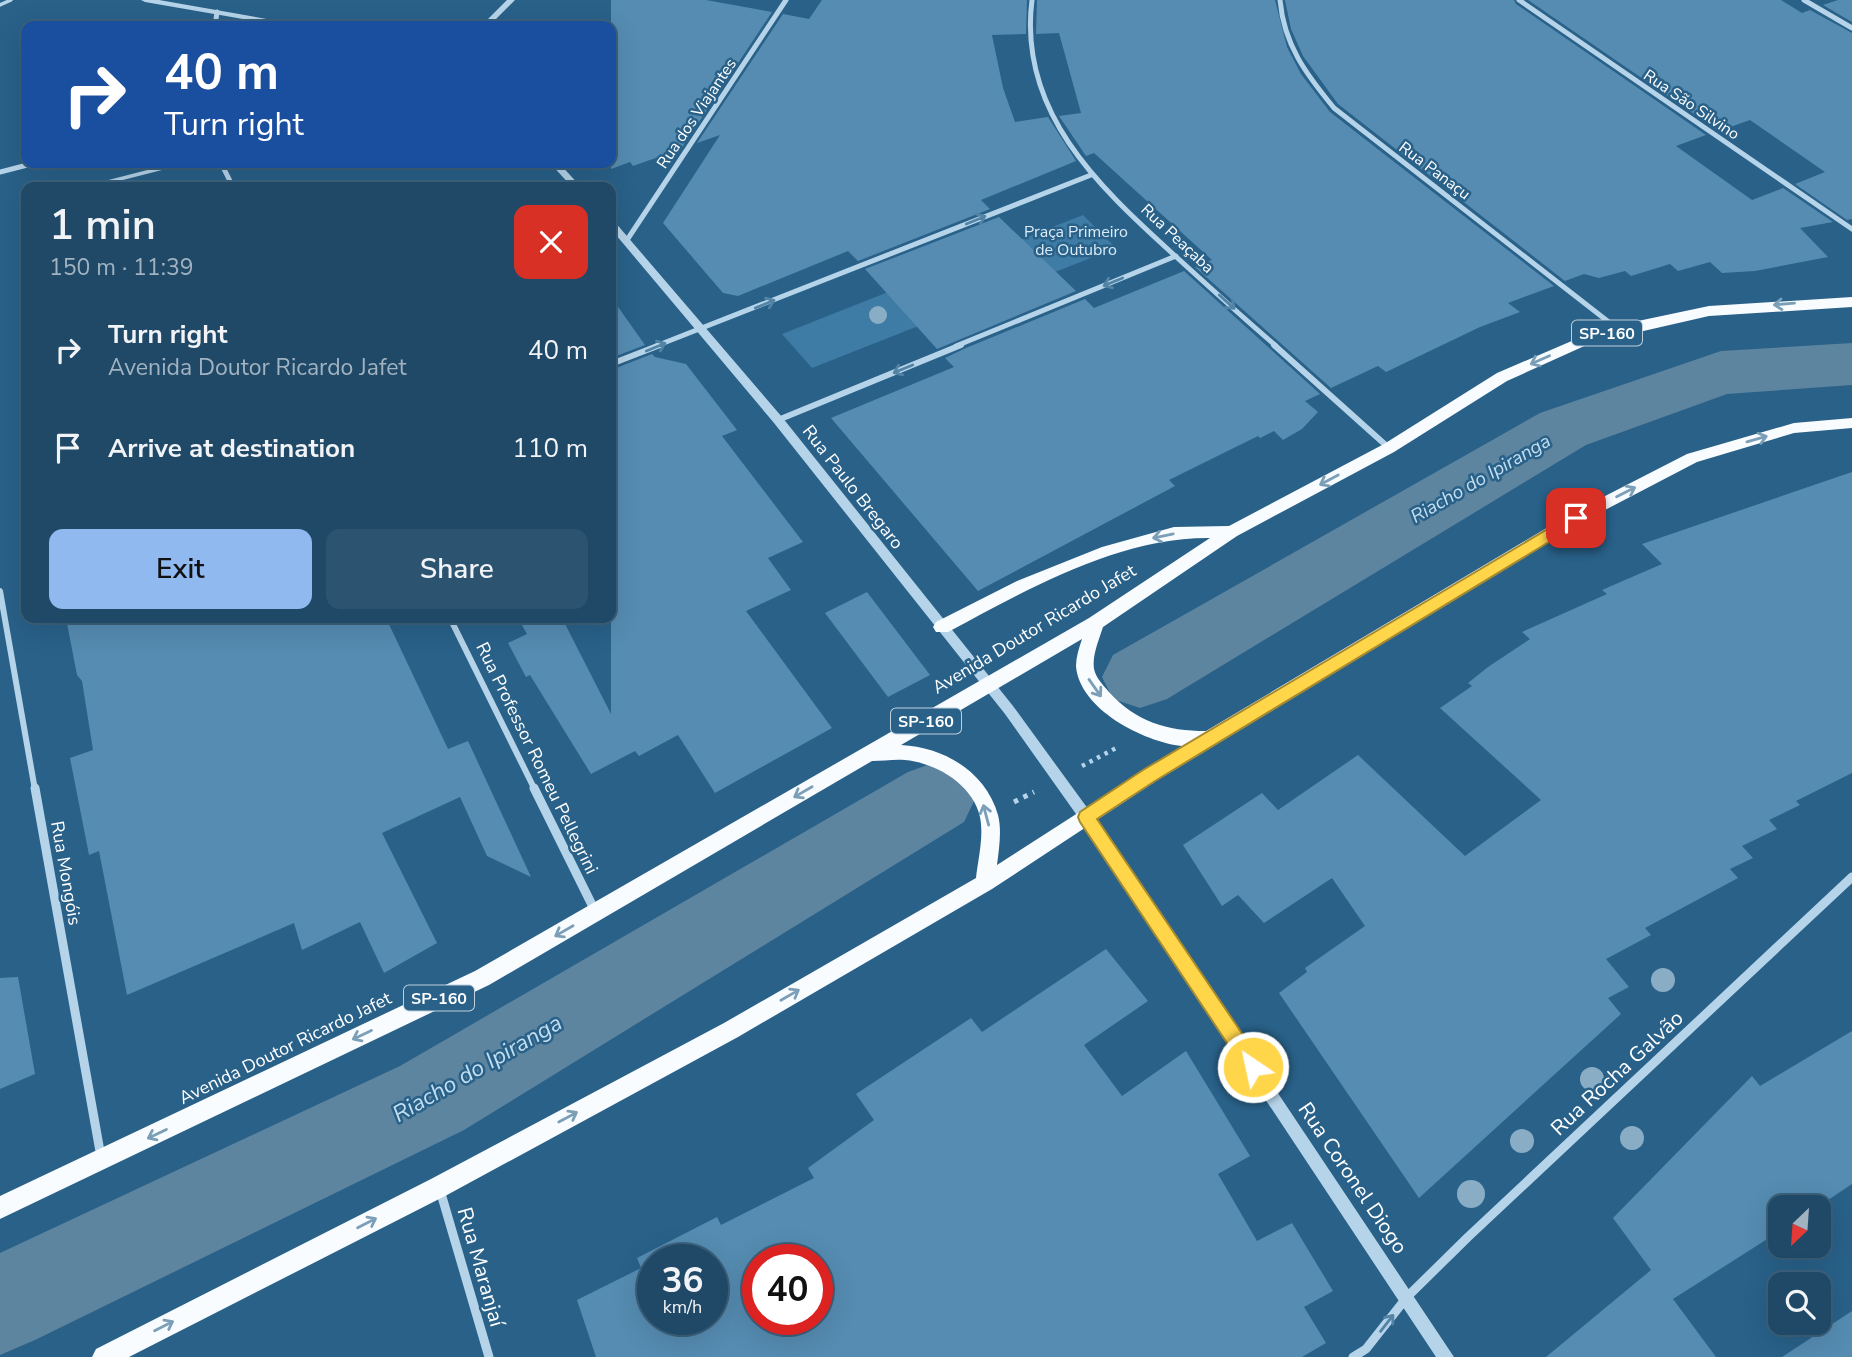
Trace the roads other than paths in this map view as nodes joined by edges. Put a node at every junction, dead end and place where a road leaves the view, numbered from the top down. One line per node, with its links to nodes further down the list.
1 (11, 0): 9 (lane)
2 (145, 0): 10 (street)
3 (511, 0): 13 (street)
4 (786, 0): 24 (street, Rua dos Viajantes)
5 (1032, 0): 19 (street, Rua Peaçaba)
6 (1280, 0): 28 (street, Rua Panaçu)
7 (1518, 0): 23 (street, Rua São Silvino)
8 (1804, 0): 14 (street)
9 (0, 5)
10 (217, 12): 11 (street); 12 (street)
11 (216, 21)
12 (267, 21)
13 (489, 21)
14 (1852, 29)
15 (21, 167): 18 (street)
16 (162, 168): 20 (lane)
17 (559, 168): 21 (street)
18 (0, 172)
19 (1091, 175): 25 (street, Rua Peaçaba); 27 (street, one-way to 19)
20 (108, 182)
21 (572, 182)
22 (616, 228): 24 (street, Rua Paulo Bregaro)
23 (1852, 229)
24 (627, 240): 27 (street, Rua Paulo Bregaro)
25 (1176, 256): 30 (street, one-way to 30); 32 (street, Rua Peaçaba, one-way to 32)
26 (1852, 302): 28 (main road, Avenida Doutor Ricardo Jafet / SP-160, one-way to 28)
27 (701, 329): 29 (street, one-way to 27); 30 (street, Rua Paulo Bregaro)
28 (1619, 330): 32 (main road, Avenida Doutor Ricardo Jafet / SP-160, one-way to 32)
29 (616, 363)
30 (778, 420): 37 (street, Rua Paulo Bregaro)
31 (1852, 423): 39 (main road, one-way to 31)
32 (1389, 448): 33 (main road, Avenida Doutor Ricardo Jafet / SP-160, one-way to 33)
33 (1231, 531): 36 (main road, Avenida Doutor Ricardo Jafet / SP-160); 37 (main road, one-way to 37)
34 (0, 591): 46 (street, Rua Mongóis)
35 (452, 623): 45 (street, Rua Professor Romeu Pellegrini)
36 (1095, 623): 38 (main road, Avenida Doutor Ricardo Jafet / SP-160); 39 (main road, one-way to 39)
37 (942, 626): 38 (street, Rua Paulo Bregaro)
38 (990, 684): 40 (main road, Avenida Doutor Ricardo Jafet / SP-160); 41 (street, Rua Paulo Bregaro)
39 (1210, 739): 42 (main road)
40 (862, 757): 44 (main road, one-way to 40); 45 (main road, Avenida Doutor Ricardo Jafet / SP-160, one-way to 45)
41 (1059, 779): 42 (street, Rua Coronel Diogo)
42 (1086, 817): 44 (main road); 49 (street, Rua Coronel Diogo)
43 (1852, 877): 49 (street, Rua Rocha Galvão)
44 (985, 883): 47 (main road, one-way to 44)
45 (596, 913): 46 (main road, Avenida Doutor Ricardo Jafet / SP-160, one-way to 46)
46 (102, 1161): 48 (main road, Avenida Doutor Ricardo Jafet / SP-160)
47 (439, 1187): 50 (main road, one-way to 47); 51 (street, Rua Maranjaí)
48 (0, 1209)
49 (1407, 1297): 52 (street, Rua Rocha Galvão, one-way to 49); 53 (street, Rua Coronel Diogo)
50 (104, 1357)
51 (489, 1357)
52 (1353, 1357)
53 (1446, 1357)

